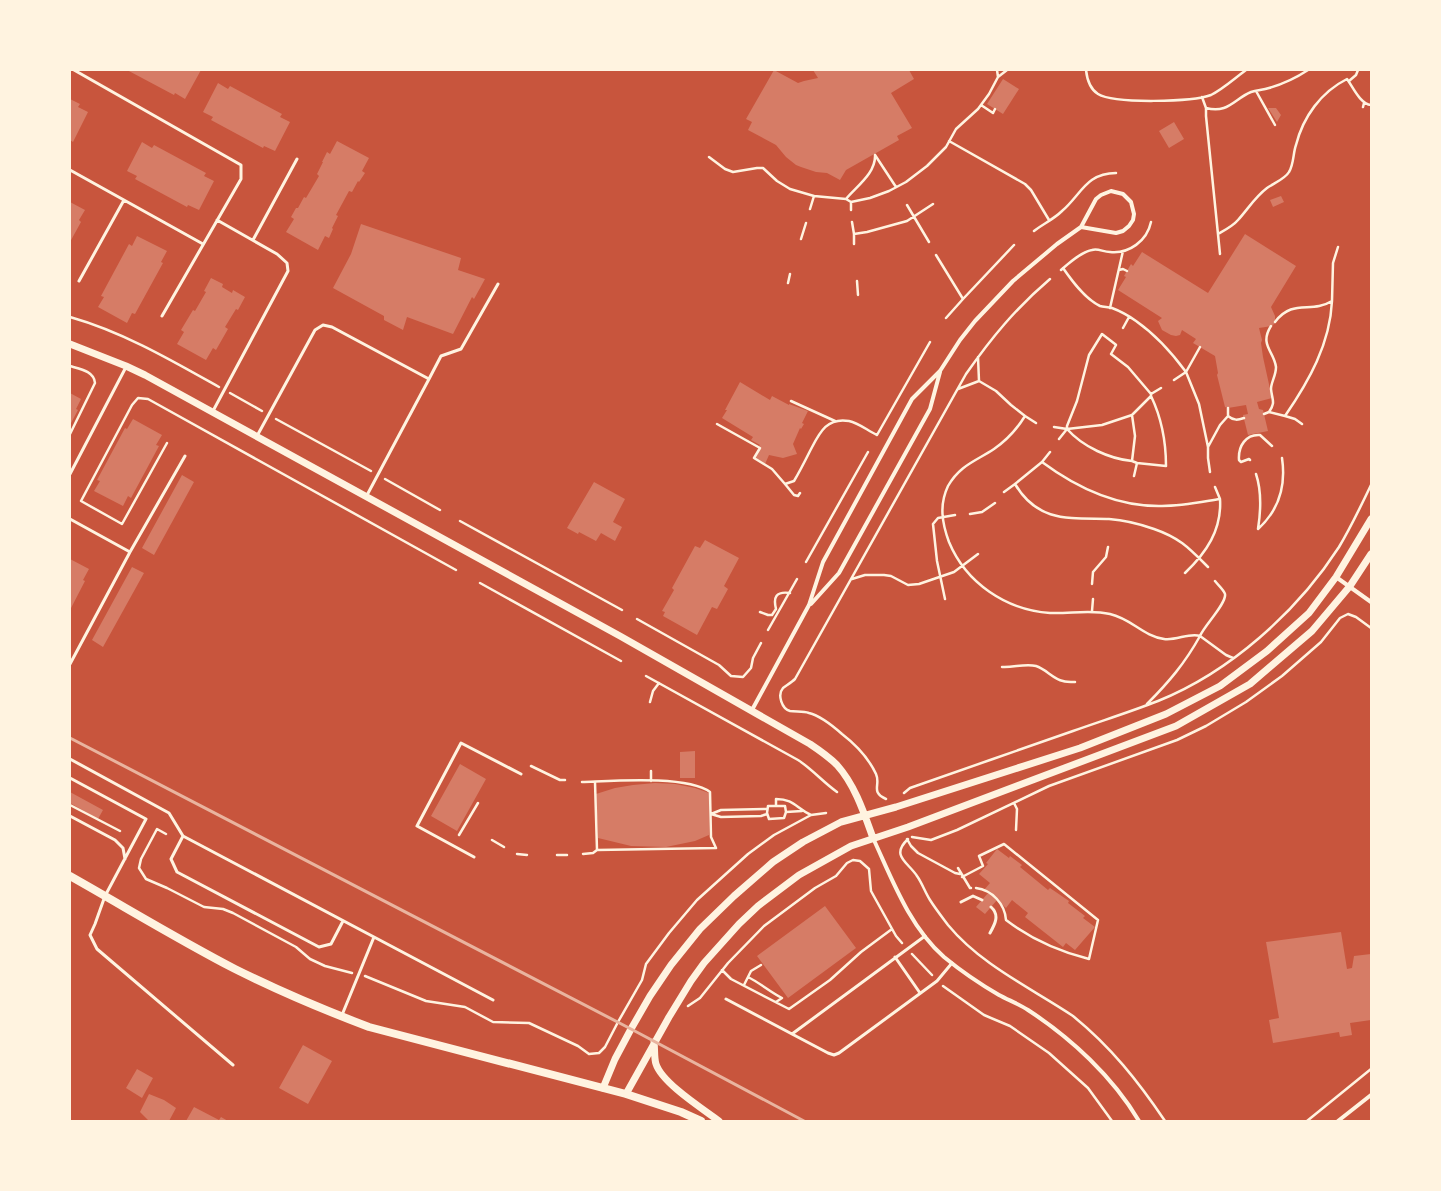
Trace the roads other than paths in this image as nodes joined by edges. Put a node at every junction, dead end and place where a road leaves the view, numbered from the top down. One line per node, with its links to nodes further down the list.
1 (74, 70): 5 (lane)
2 (297, 158): 7 (lane)
3 (70, 170): 4 (lane)
4 (124, 200): 8 (lane); 9 (lane)
5 (217, 220): 7 (lane); 8 (lane)
6 (1081, 227): 6 (street); 14 (street)
7 (253, 240): 16 (lane)
8 (203, 244): 11 (lane)
9 (79, 282)
10 (498, 284): 15 (lane)
11 (162, 316)
12 (70, 344): 13 (street)
13 (126, 366): 16 (street); 19 (lane)
14 (940, 371): 28 (street); 28 (street)
15 (429, 379): 17 (lane); 20 (lane)
16 (212, 412): 17 (street)
17 (256, 437): 20 (street)
18 (185, 456): 23 (lane)
19 (70, 474)
20 (366, 497): 30 (street)
21 (70, 519): 23 (lane)
22 (1371, 519): 25 (street)
23 (130, 552): 29 (lane)
24 (1371, 554): 26 (street)
25 (1336, 577): 26 (street); 34 (street)
26 (1350, 586): 27 (street); 37 (street)
27 (1371, 602)
28 (809, 605): 30 (street)
29 (70, 664)
30 (752, 710): 34 (street)
31 (70, 759): 36 (lane)
32 (521, 774): 38 (lane)
33 (70, 778): 39 (lane)
34 (864, 815): 37 (street); 58 (street)
35 (70, 816): 39 (lane)
36 (183, 836): 45 (lane); 45 (lane)
37 (873, 838): 47 (street); 56 (street)
38 (474, 856)
39 (125, 859): 41 (lane)
40 (70, 876): 41 (main road)
41 (105, 896): 54 (main road); 57 (lane)
42 (982, 900): 43 (lane)
43 (961, 902)
44 (991, 907): 46 (lane)
45 (343, 920): 48 (lane)
46 (990, 933)
47 (925, 936): 49 (lane); 50 (street)
48 (374, 937): 52 (lane); 54 (lane)
49 (895, 958): 51 (lane); 55 (lane)
50 (952, 963): 51 (lane); 63 (street)
51 (920, 993): 55 (lane)
52 (493, 1000)
53 (726, 1000): 55 (lane)
54 (341, 1017): 58 (main road)
55 (792, 1034)
56 (654, 1041): 59 (street); 62 (street)
57 (233, 1065)
58 (603, 1088): 59 (main road)
59 (626, 1094): 61 (main road)
60 (1371, 1095): 64 (street)
61 (701, 1121)
62 (719, 1121)
63 (1138, 1121)
64 (1338, 1121)

